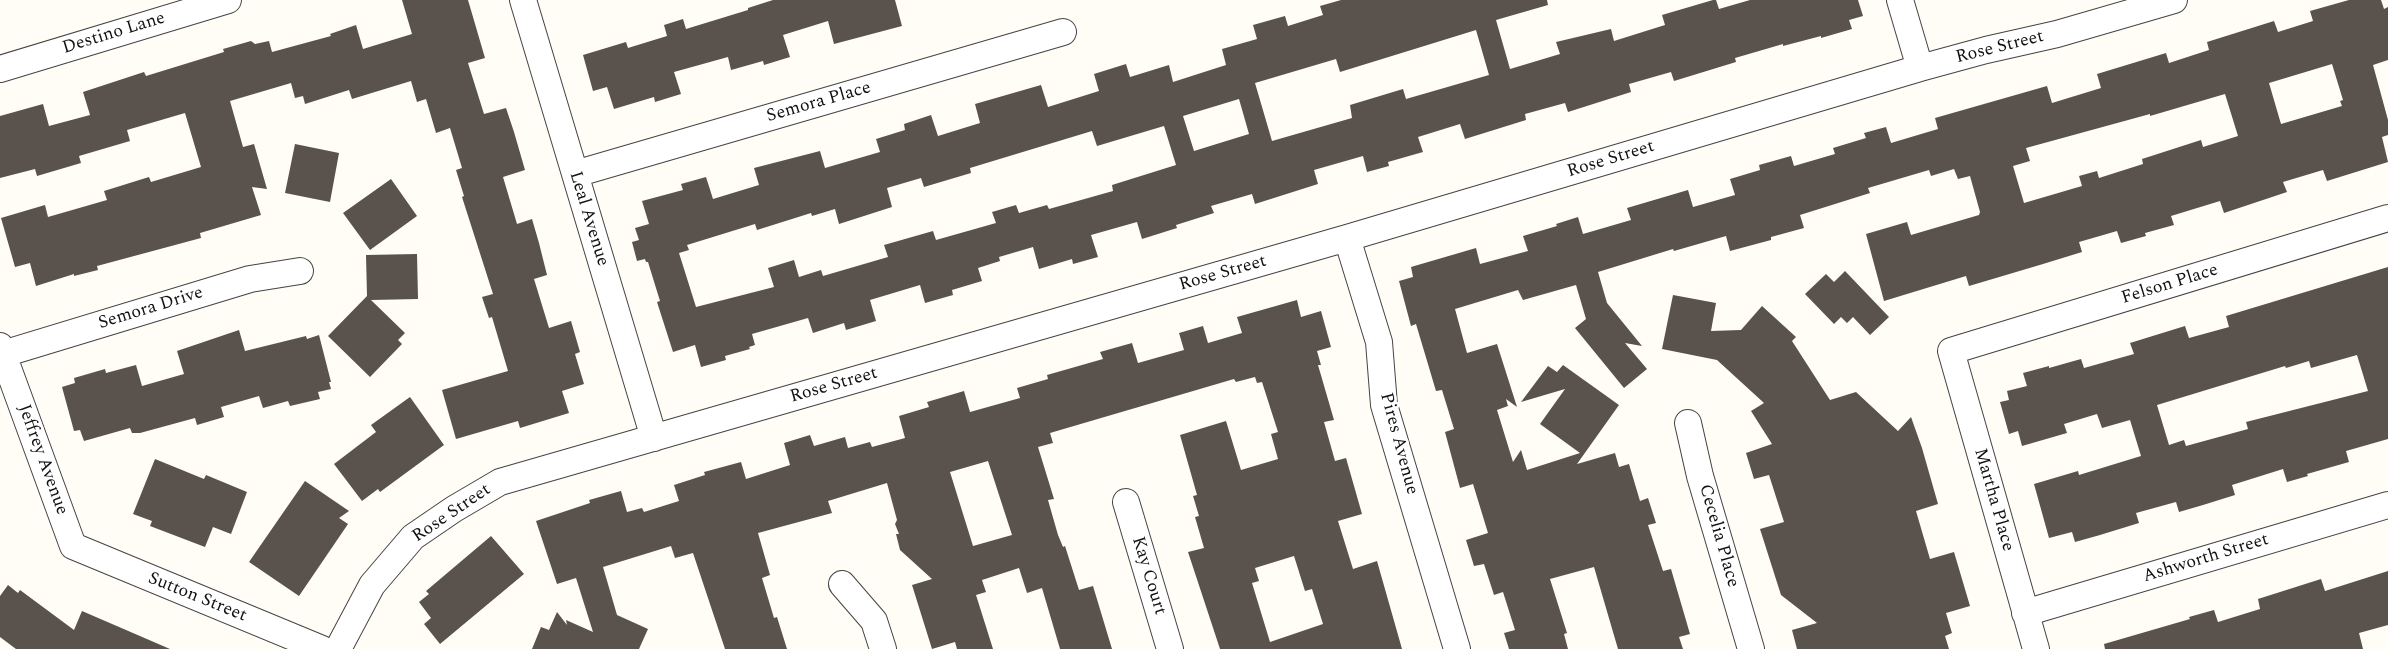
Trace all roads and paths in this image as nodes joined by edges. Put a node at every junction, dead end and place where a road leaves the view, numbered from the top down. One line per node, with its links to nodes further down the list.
1 (228, 0): 7 (street, Destino Lane)
2 (523, 0): 8 (street, Leal Avenue)
3 (1900, 0): 6 (street)
4 (2174, 0): 6 (street, Rose Street)
5 (1063, 32): 8 (street, Semora Place)
6 (1920, 68): 10 (street, Rose Street)
7 (0, 69)
8 (575, 174): 15 (street, Leal Avenue)
9 (2388, 218): 13 (street, Felson Place)
10 (1347, 238): 15 (street, Rose Street); 25 (street, Pires Avenue)
11 (300, 271): 12 (street, Semora Drive)
12 (1, 350): 18 (street, Jeffrey Avenue)
13 (1951, 352): 20 (street, Martha Place)
14 (1688, 422): 26 (street, Cecelia Place)
15 (654, 438): 22 (street, Rose Street)
16 (1126, 502): 24 (street, Kay Court)
17 (2388, 504): 20 (street, Ashworth Street)
18 (73, 546): 21 (street, Sutton Street)
19 (842, 584): 23 (street)
20 (2025, 613): 27 (street, Martha Place)
21 (322, 649)
22 (338, 649)
23 (883, 649)
24 (1170, 649)
25 (1457, 649)
26 (1751, 649)
27 (2036, 649)

